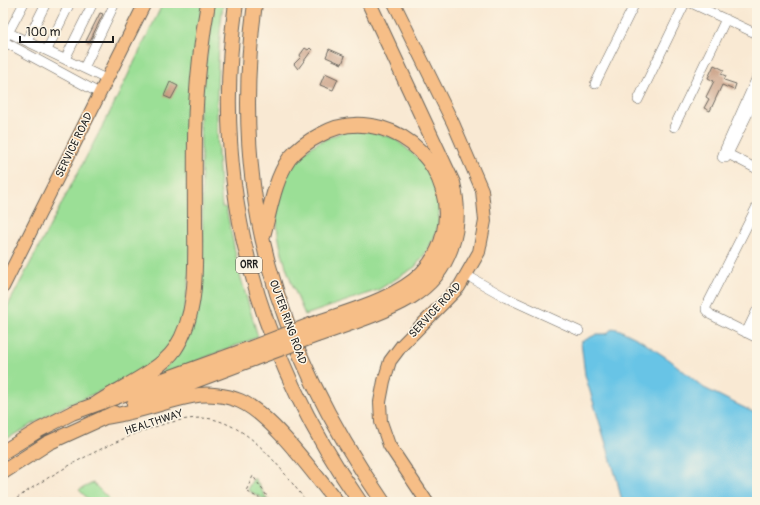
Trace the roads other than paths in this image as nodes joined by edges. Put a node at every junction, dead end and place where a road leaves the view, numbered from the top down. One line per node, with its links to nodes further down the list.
1 (24, 3): 16 (street)
2 (46, 3): 18 (street)
3 (70, 3): 20 (street)
4 (93, 3): 21 (street)
5 (115, 3): 22 (street)
6 (142, 3): 23 (main road, SERVICE ROAD)
7 (208, 3): 43 (highway)
8 (236, 3): 48 (highway, OUTER RING ROAD / ORR)
9 (255, 3): 33 (highway, OUTER RING ROAD / ORR)
10 (370, 3): 38 (highway)
11 (394, 3): 35 (main road, SERVICE ROAD)
12 (635, 3): 25 (street)
13 (685, 3): 28 (street)
14 (691, 3): 15 (street)
15 (726, 19): 17 (street); 30 (street)
16 (6, 32): 18 (street); 19 (street)
17 (757, 34)
18 (27, 41): 20 (street)
19 (3, 42): 26 (street)
20 (47, 50): 21 (street)
21 (65, 58): 22 (street)
22 (84, 68): 23 (street)
23 (103, 78): 26 (main road, SERVICE ROAD)
24 (757, 78): 29 (street)
25 (595, 84)
26 (96, 91): 34 (main road, SERVICE ROAD); 36 (main road, SERVICE ROAD)
27 (757, 95): 29 (street)
28 (638, 100)
29 (752, 104): 31 (street)
30 (674, 127)
31 (757, 169)
32 (757, 206): 40 (street)
33 (262, 239): 38 (highway); 49 (highway, OUTER RING ROAD / ORR)
34 (3, 271)
35 (466, 275): 39 (street); 50 (main road, SERVICE ROAD)
36 (3, 287)
37 (757, 310): 40 (street)
38 (315, 330): 42 (highway, bridge)
39 (578, 331)
40 (746, 333): 41 (street)
41 (757, 338)
42 (252, 353): 43 (highway); 44 (highway)
43 (96, 404): 45 (highway)
44 (105, 416): 46 (highway); 47 (highway)
45 (3, 452)
46 (3, 472)
47 (337, 502)
48 (360, 502)
49 (383, 502)
50 (427, 502)

